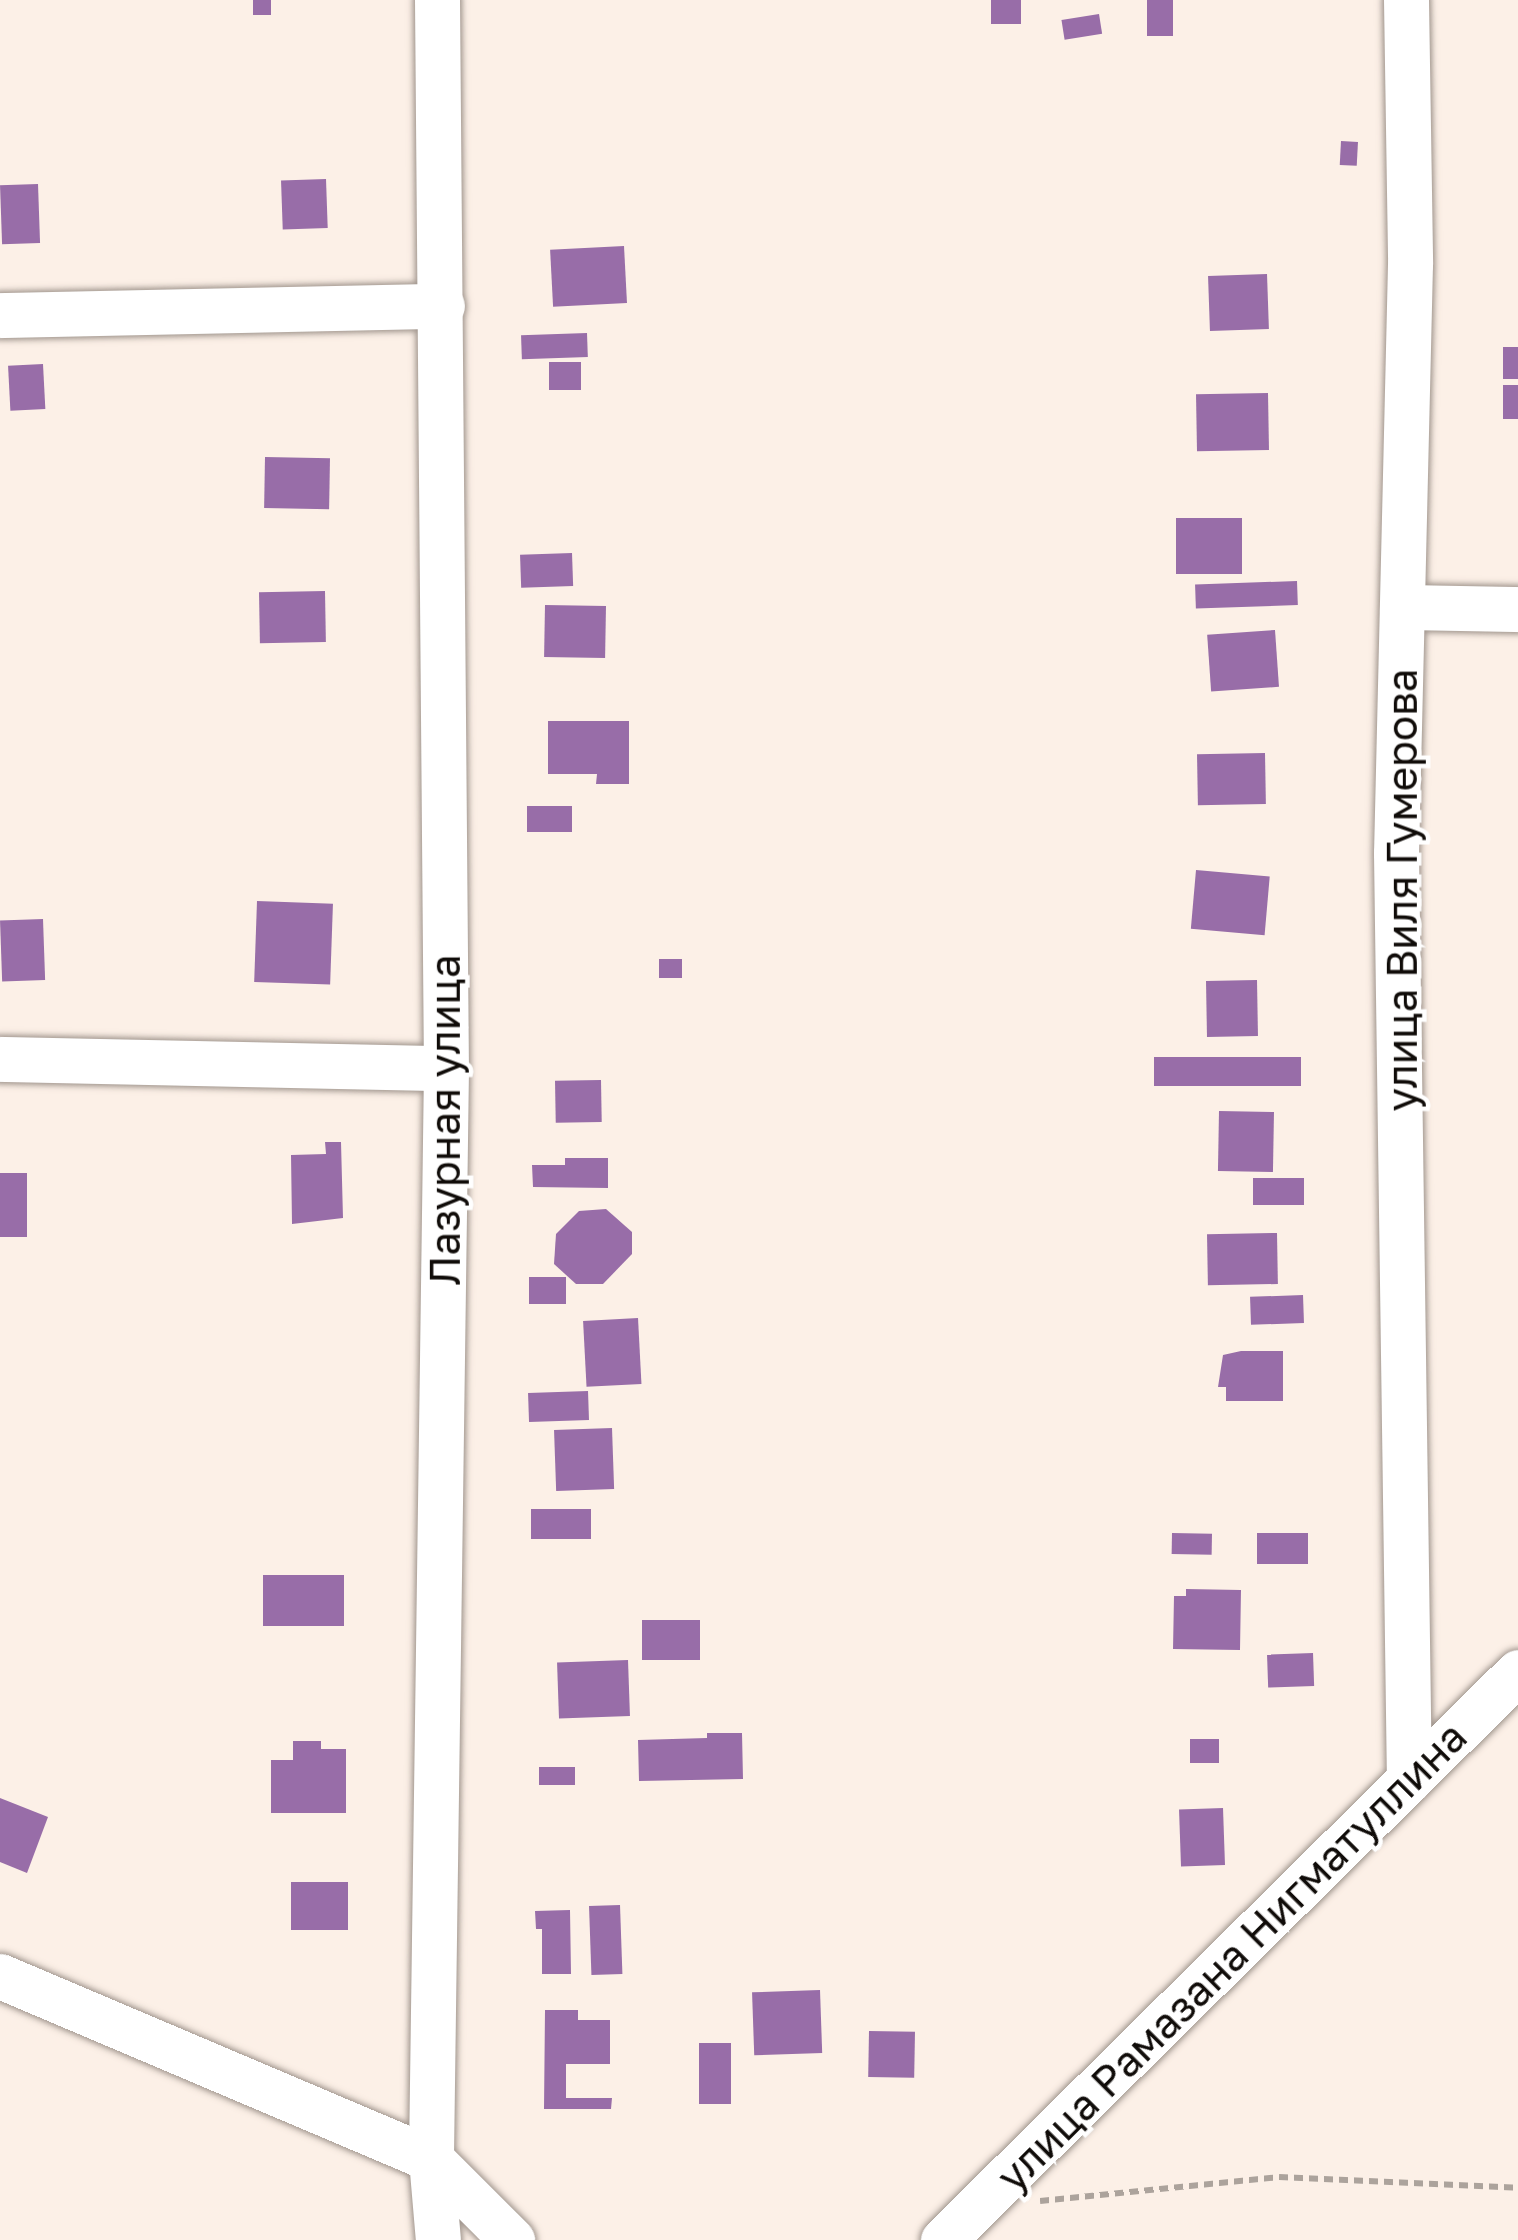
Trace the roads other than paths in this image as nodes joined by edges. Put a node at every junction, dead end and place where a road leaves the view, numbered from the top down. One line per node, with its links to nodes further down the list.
1 (437, 0): 3 (street, Лазурная улица)
2 (1406, 0): 5 (street, улица Виля Гумерова)
3 (442, 306): 4 (street); 8 (street, Лазурная улица)
4 (0, 315)
5 (1402, 607): 6 (street); 10 (street, улица Виля Гумерова)
6 (1518, 609)
7 (0, 1058): 8 (street)
8 (446, 1068): 12 (street, Лазурная улица)
9 (1518, 1672): 10 (street, улица Рамазана Нигматуллина)
10 (1409, 1780): 15 (street, улица Рамазана Нигматуллина)
11 (0, 1976): 12 (street)
12 (431, 2159): 13 (street, Лазурная улица); 14 (street)
13 (438, 2240)
14 (512, 2240)
15 (943, 2240)

